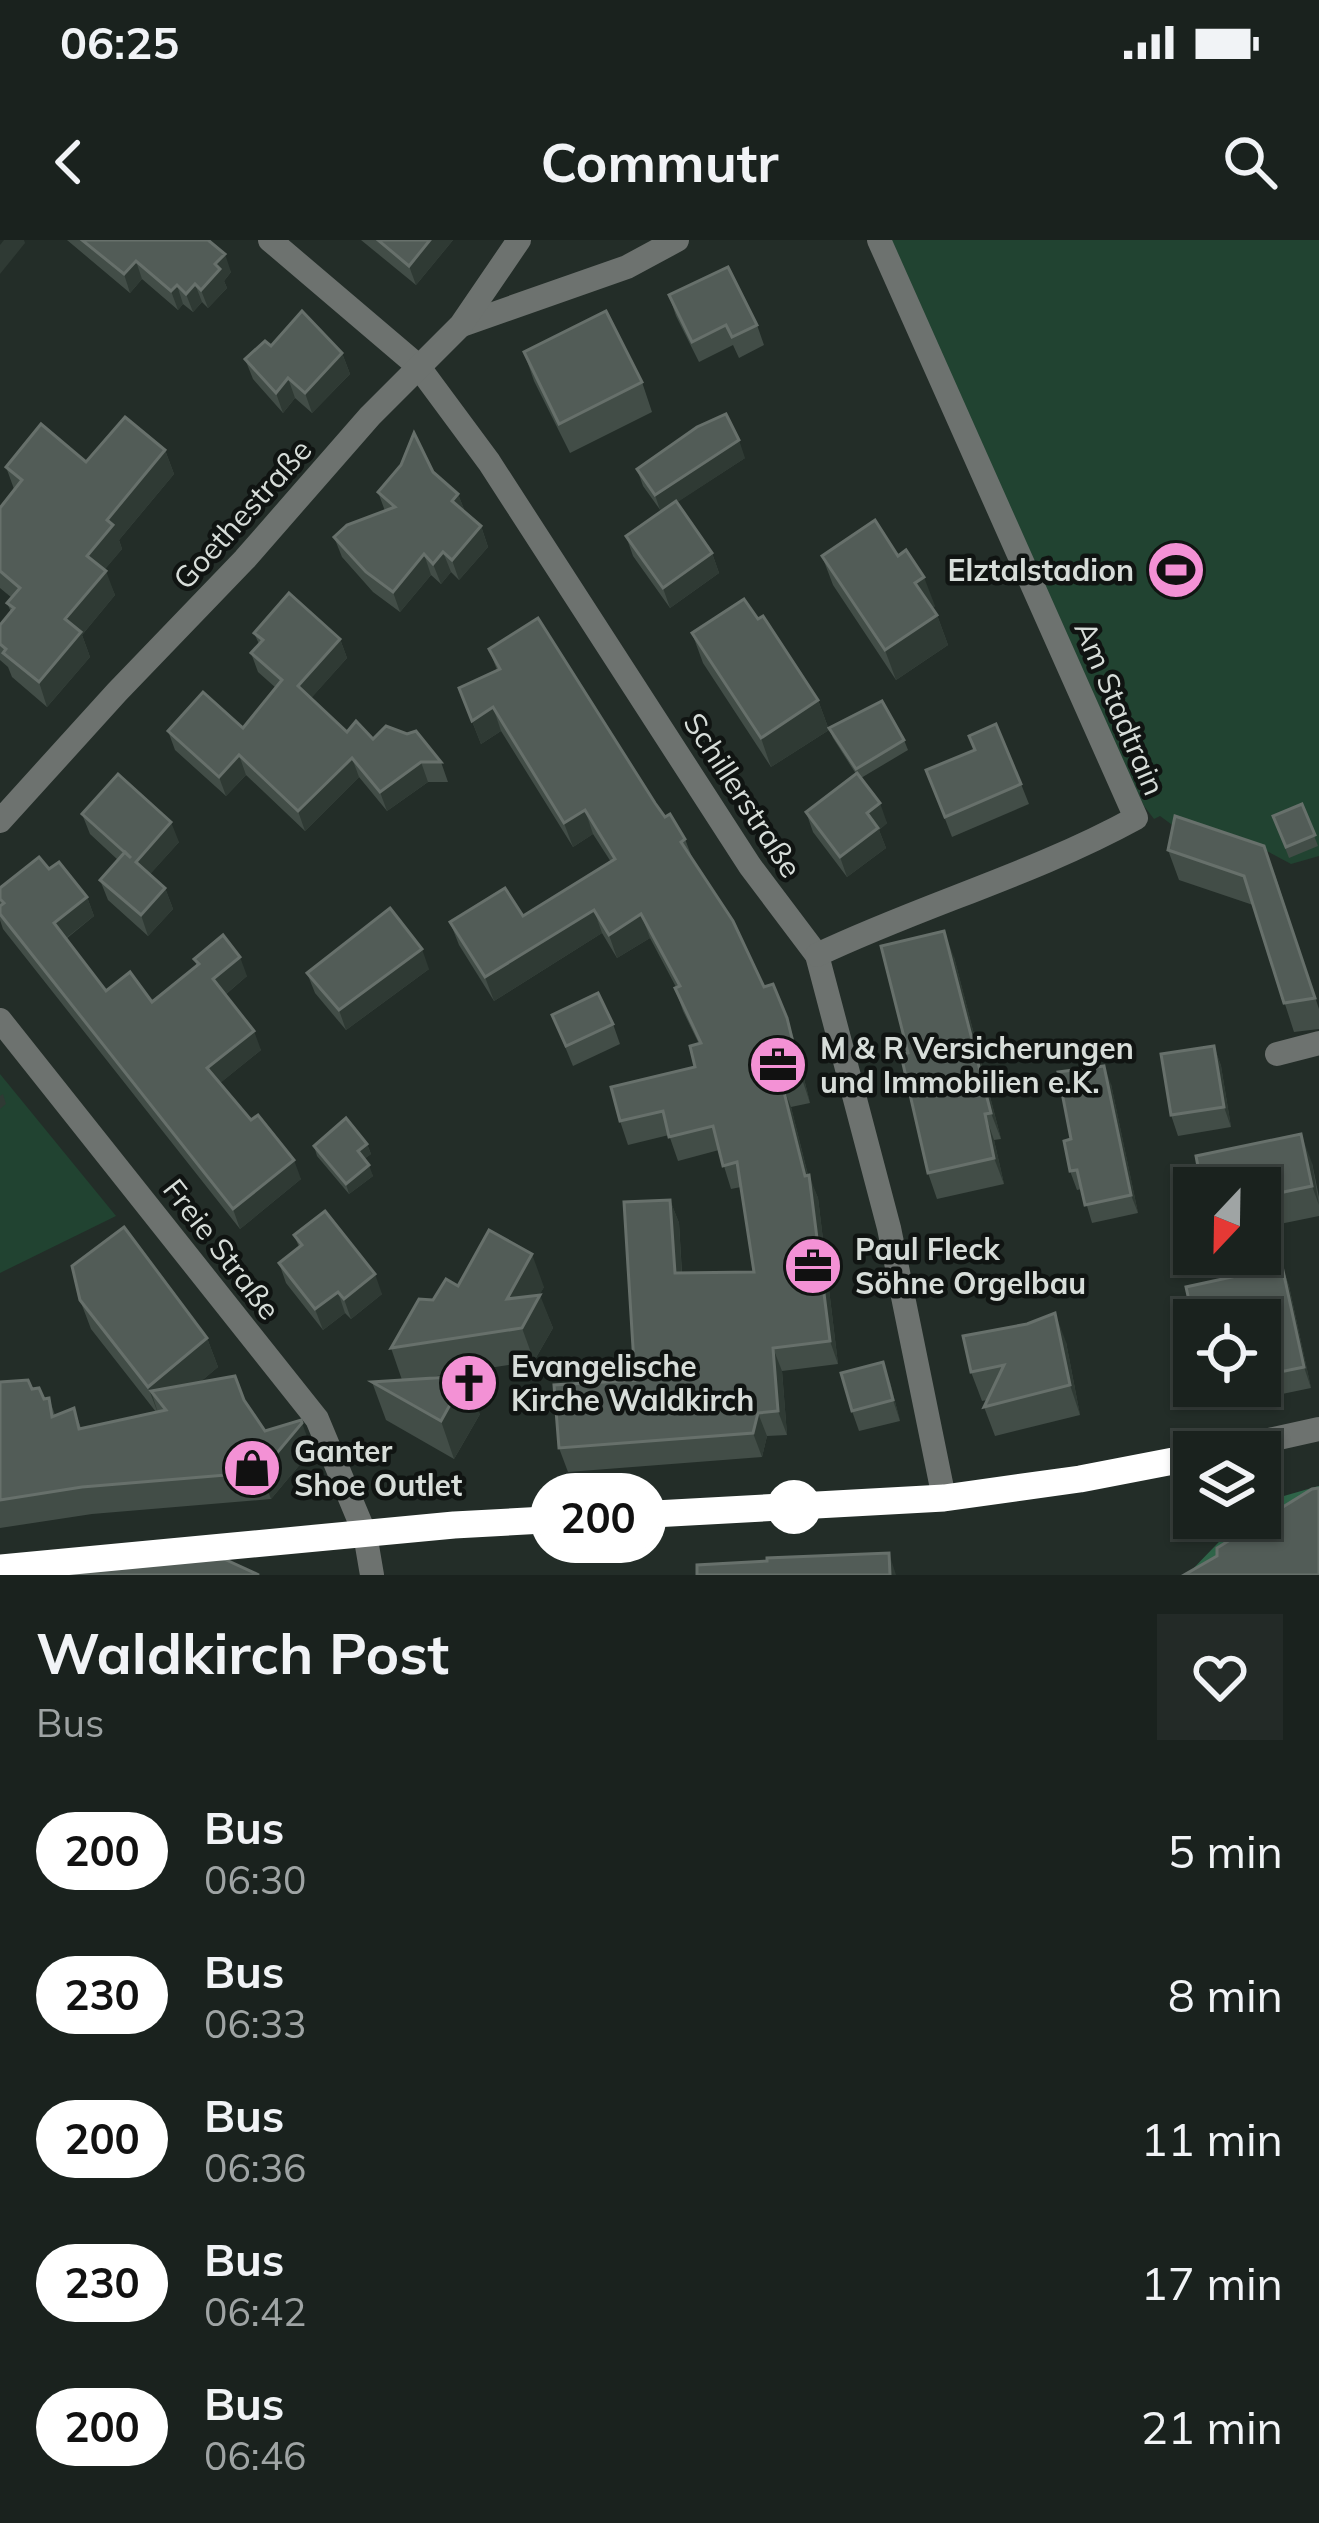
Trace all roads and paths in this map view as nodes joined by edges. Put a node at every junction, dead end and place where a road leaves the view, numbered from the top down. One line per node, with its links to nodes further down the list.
1 (270, 240): 6 (street, Schillerstraße)
2 (519, 240): 5 (street, Goethestraße)
3 (677, 240): 5 (street)
4 (880, 240): 8 (street, Am Stadtrain)
5 (461, 325): 6 (street, Goethestraße)
6 (418, 366): 7 (street, Goethestraße); 8 (street, Schillerstraße)
7 (0, 821)
8 (818, 955): 15 (street, Schillerstraße)
9 (0, 1020): 16 (street, Freie Straße)
10 (1319, 1043): 11 (street)
11 (1277, 1054)
12 (1319, 1429): 13 (street)
13 (1281, 1437)
14 (1173, 1460): 15 (street)
15 (944, 1498): 16 (street)
16 (365, 1534): 17 (street); 18 (street, Freie Straße)
17 (0, 1568)
18 (372, 1575)

